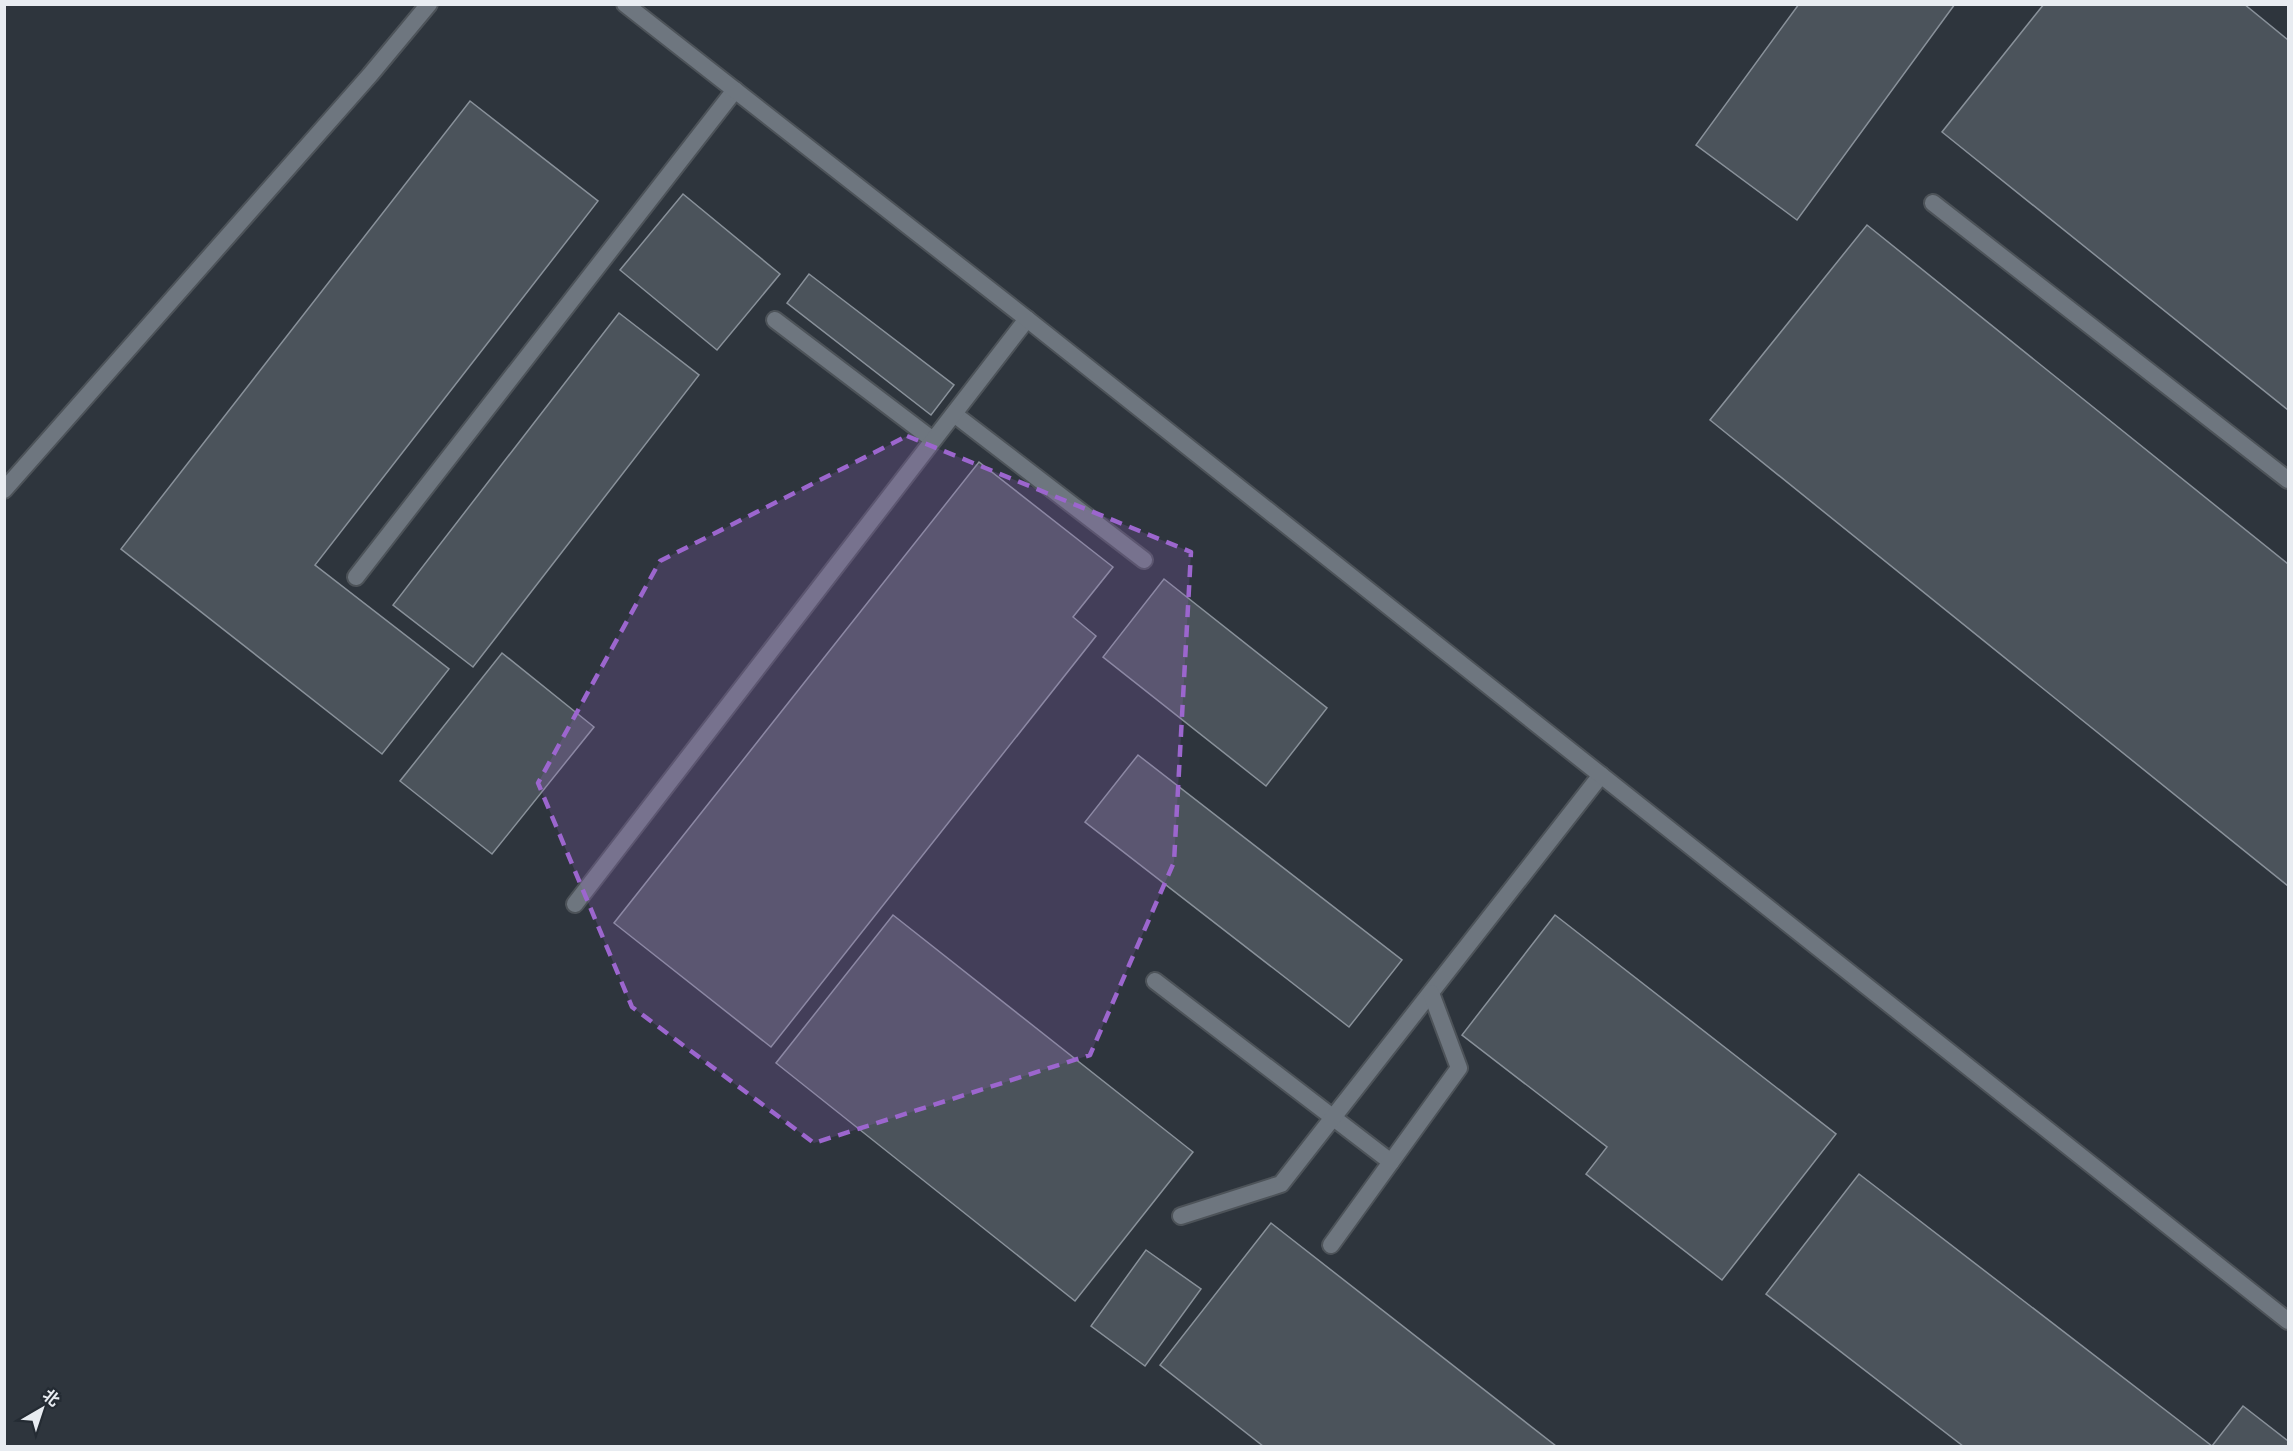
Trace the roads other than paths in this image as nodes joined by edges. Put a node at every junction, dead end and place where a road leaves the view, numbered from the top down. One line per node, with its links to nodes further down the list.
1 (429, 4): 10 (street)
2 (625, 4): 3 (street)
3 (735, 90): 5 (street); 12 (street)
4 (1933, 202): 9 (street)
5 (1027, 319): 7 (street); 13 (street)
6 (775, 320): 8 (street)
7 (954, 414): 8 (street); 11 (street)
8 (933, 440): 14 (street)
9 (2289, 480)
10 (4, 490)
11 (1144, 560)
12 (357, 577)
13 (1601, 775): 16 (street); 21 (street)
14 (575, 903)
15 (1155, 981): 17 (street)
16 (1431, 993): 17 (street); 18 (street)
17 (1333, 1117): 18 (street); 19 (street)
18 (1391, 1162): 20 (street)
19 (1180, 1216)
20 (1331, 1245)
21 (2289, 1321)

